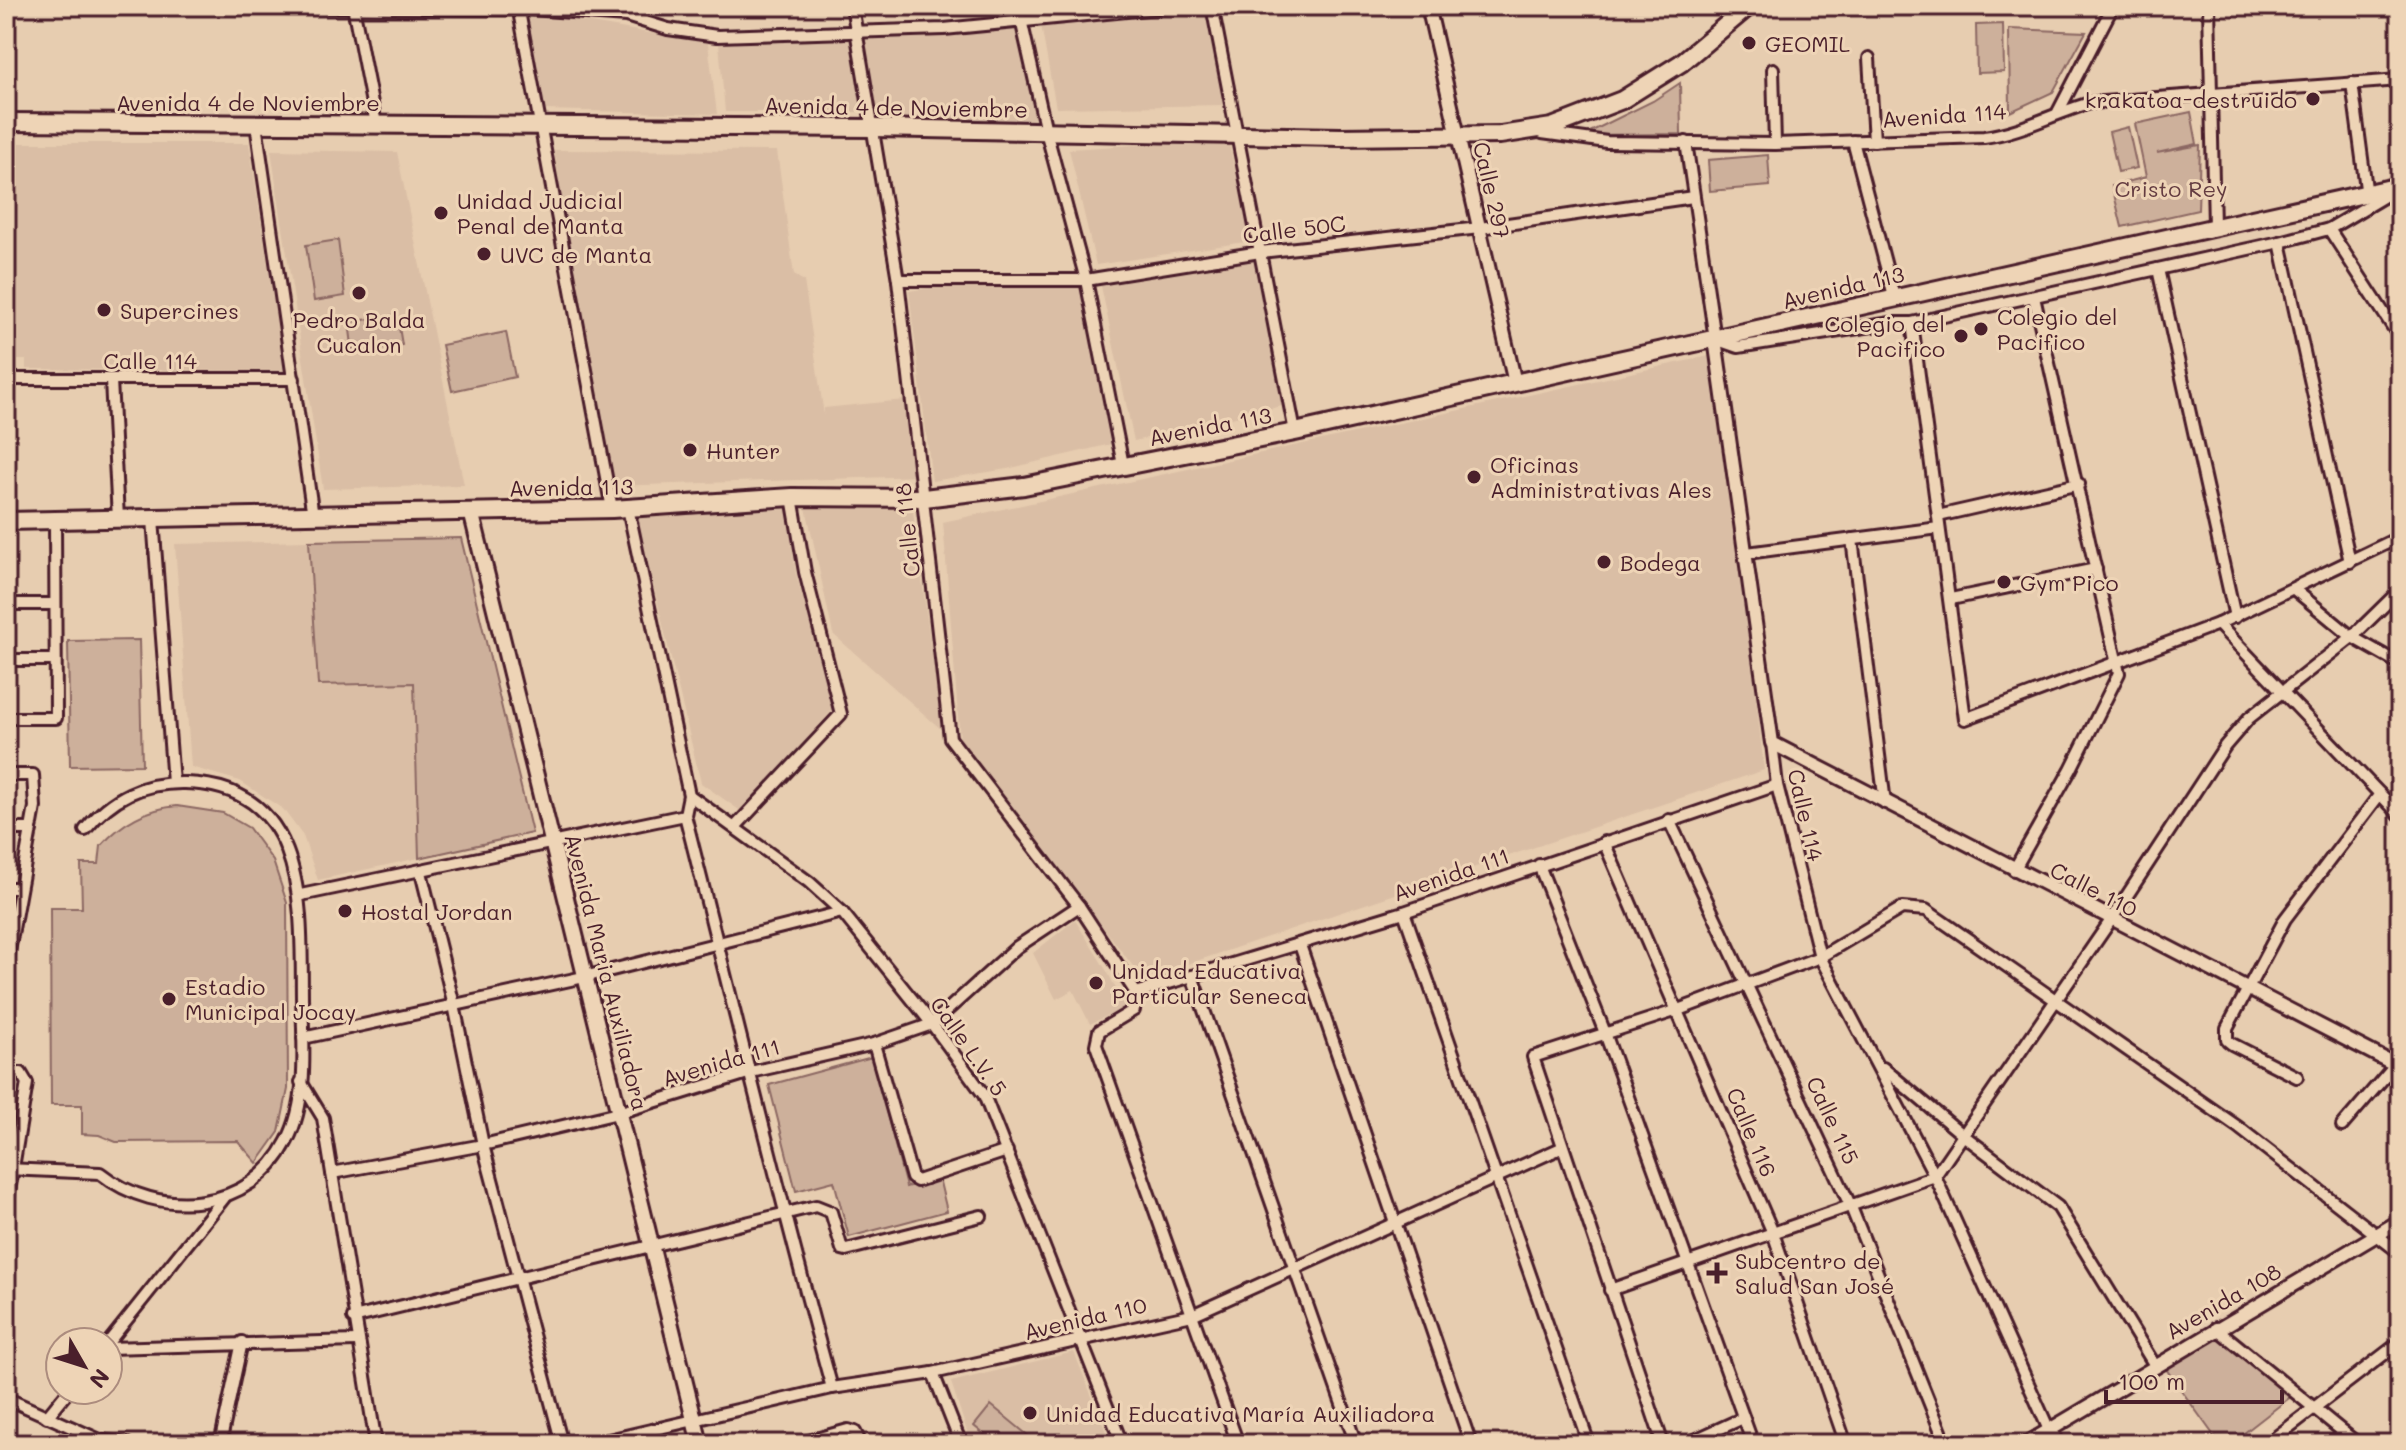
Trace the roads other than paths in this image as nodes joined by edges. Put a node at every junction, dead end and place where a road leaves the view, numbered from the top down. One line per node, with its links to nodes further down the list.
1 (215, 6): 10 (street)
2 (852, 6): 13 (street, Calle 118)
3 (1018, 6): 12 (street)
4 (1178, 6): 12 (street)
5 (1212, 6): 27 (street)
6 (1428, 6): 28 (street, Calle 297)
7 (1749, 6): 26 (main road, Avenida 4 de Noviembre)
8 (2113, 6): 19 (street)
9 (2209, 6): 18 (street)
10 (353, 7): 11 (street); 22 (street)
11 (518, 7): 13 (street); 23 (street)
12 (1022, 23): 13 (street); 25 (street)
13 (857, 33): 24 (street, Calle 118)
14 (1869, 58): 30 (street)
15 (1773, 69): 32 (street)
16 (2400, 80): 17 (street, Avenida 114)
17 (2352, 83): 18 (street, Avenida 114); 35 (street)
18 (2211, 92): 19 (street, Avenida 114); 36 (street)
19 (2058, 112): 30 (street, Avenida 114)
20 (6, 122): 21 (main road, Avenida 4 de Noviembre)
21 (256, 124): 22 (main road, Avenida 4 de Noviembre); 50 (street)
22 (376, 124): 23 (main road, Avenida 4 de Noviembre)
23 (541, 127): 24 (main road, Avenida 4 de Noviembre); 58 (street)
24 (874, 128): 25 (main road, Avenida 4 de Noviembre); 42 (street, Calle 118)
25 (1046, 131): 27 (main road, Avenida 4 de Noviembre); 43 (street)
26 (1535, 131): 28 (main road, Avenida 4 de Noviembre); 31 (street, Avenida 114)
27 (1235, 134): 28 (main road, Avenida 4 de Noviembre); 40 (street)
28 (1458, 135): 37 (street, Calle 297)
29 (1853, 141): 30 (street, Avenida 114); 32 (street, Avenida 114); 44 (street)
30 (1874, 141)
31 (1686, 142): 32 (street, Avenida 114); 34 (street, Calle 114)
32 (1775, 144)
33 (2400, 187): 35 (main road, Avenida 113)
34 (1693, 197): 37 (street, Calle 50C); 48 (street, Calle 114)
35 (2368, 199): 36 (main road, Avenida 113); 38 (street)
36 (2214, 226): 44 (main road, Avenida 113)
37 (1480, 228): 40 (street, Calle 50C); 52 (street, Calle 297)
38 (2329, 229): 39 (street); 47 (street)
39 (2280, 242): 41 (street); 70 (street)
40 (1260, 252): 43 (street, Calle 50C); 53 (street)
41 (2158, 269): 45 (street); 77 (street)
42 (898, 280): 43 (street, Calle 50C); 57 (street, Calle 118)
43 (1086, 280): 54 (street)
44 (1894, 297): 48 (main road, Avenida 113)
45 (2034, 297): 46 (street); 55 (street)
46 (1912, 323): 48 (street); 61 (street)
47 (2400, 338)
48 (1715, 339): 52 (main road, Avenida 113); 69 (street, Calle 114)
49 (6, 379): 51 (street, Calle 114)
50 (294, 379): 51 (street, Calle 114); 60 (street)
51 (111, 380): 62 (street)
52 (1515, 383): 53 (main road, Avenida 113)
53 (1295, 432): 54 (main road, Avenida 113)
54 (1123, 465): 57 (main road, Avenida 113)
55 (2079, 484): 61 (street); 71 (street)
56 (792, 497): 57 (main road, Avenida 113); 58 (main road, Avenida 113); 96 (street)
57 (924, 498): 108 (street, Calle 118)
58 (620, 508): 59 (main road, Avenida 113); 91 (street)
59 (471, 511): 60 (main road, Avenida 113); 100 (main road, Avenida Maria Auxiliadora)
60 (313, 516): 63 (main road, Avenida 113)
61 (1938, 516): 66 (street)
62 (118, 519): 63 (main road, Avenida 113); 65 (main road, Avenida 113)
63 (153, 519): 88 (street)
64 (6, 521): 65 (main road, Avenida 113)
65 (55, 521): 76 (street)
66 (1939, 528): 68 (street); 74 (street)
67 (2400, 537): 70 (street)
68 (1852, 539): 69 (street); 92 (street)
69 (1747, 553): 86 (street, Calle 114)
70 (2350, 562): 72 (street)
71 (2096, 569): 74 (street); 82 (street)
72 (2295, 590): 77 (street); 79 (street)
73 (2400, 590): 79 (street)
74 (1951, 599): 82 (street)
75 (6, 604): 76 (street)
76 (55, 604): 81 (street)
77 (2235, 617): 78 (street)
78 (2218, 624): 82 (street); 84 (street)
79 (2352, 637): 83 (street); 84 (street)
80 (6, 660): 81 (street)
81 (55, 660): 85 (street)
82 (2117, 662): 103 (street)
83 (2400, 664)
84 (2281, 692): 90 (street); 111 (street)
85 (6, 718)
86 (1772, 743): 89 (street, Calle 114); 92 (street, Calle 110)
87 (6, 775): 98 (street)
88 (173, 783): 99 (street); 107 (street)
89 (1777, 785): 95 (street, Avenida 111); 115 (street, Calle 114)
90 (2380, 794): 94 (street); 120 (street)
91 (689, 795): 93 (street); 96 (street, Calle L.V. 5)
92 (1885, 803): 103 (street, Calle 110)
93 (685, 815): 100 (street); 112 (street)
94 (2400, 815)
95 (1669, 820): 101 (street, Avenida 111); 119 (street, Calle 115)
96 (736, 826): 109 (street, Calle L.V. 5)
97 (6, 829): 98 (street)
98 (31, 829): 106 (street)
99 (85, 830)
100 (552, 842): 104 (street); 118 (main road, Avenida Maria Auxiliadora)
101 (1604, 842): 102 (street, Avenida 111); 124 (street, Calle 116)
102 (1539, 865): 110 (street, Avenida 111); 126 (street)
103 (2014, 870): 111 (street, Calle 110)
104 (421, 872): 107 (street); 123 (street)
105 (6, 888): 106 (street)
106 (20, 888): 113 (street)
107 (301, 895): 127 (street)
108 (1079, 906): 121 (street, Calle 118); 125 (street)
109 (842, 912): 112 (street); 125 (street, Calle L.V. 5)
110 (1404, 912): 114 (street, Avenida 111); 143 (street)
111 (2111, 920): 120 (street, Calle 110); 122 (street)
112 (717, 943): 118 (street); 131 (street)
113 (8, 944): 116 (street)
114 (1300, 945): 117 (street, Avenida 111); 151 (street)
115 (1820, 957): 119 (street); 122 (street); 130 (street, Calle 114)
116 (6, 968)
117 (1192, 976): 121 (street, Avenida 111); 157 (street)
118 (584, 977): 123 (street); 135 (main road, Avenida Maria Auxiliadora)
119 (1748, 985): 124 (street); 146 (street, Calle 115)
120 (2246, 988): 129 (street, Calle 110); 133 (street)
121 (1136, 993): 160 (street)
122 (2055, 1003): 137 (street); 153 (street)
123 (454, 1005): 127 (street); 138 (street)
124 (1678, 1010): 126 (street); 152 (street, Calle 116)
125 (932, 1024): 128 (street, Avenida 111); 140 (street, Calle L.V. 5)
126 (1605, 1033): 139 (street); 156 (street)
127 (303, 1038): 134 (street)
128 (874, 1044): 131 (street, Avenida 111); 140 (street)
129 (2399, 1063): 136 (street)
130 (1879, 1064): 137 (street); 144 (street, Calle 114)
131 (751, 1072): 135 (street, Avenida 111); 148 (street)
132 (6, 1074): 141 (street)
133 (2297, 1077)
134 (301, 1082): 142 (street); 145 (street)
135 (618, 1113): 138 (street, Avenida 111); 154 (main road, Avenida Maria Auxiliadora)
136 (2342, 1126)
137 (1963, 1135): 144 (street); 169 (street)
138 (483, 1145): 142 (street, Avenida 111); 158 (street)
139 (1561, 1148): 143 (street, Avenida 110); 159 (street)
140 (1007, 1151): 164 (street, Calle L.V. 5)
141 (10, 1169): 145 (street); 147 (street)
142 (332, 1173): 161 (street)
143 (1497, 1175): 151 (street, Avenida 110); 193 (street)
144 (1935, 1176): 146 (street); 178 (street, Calle 114)
145 (224, 1198): 162 (street)
146 (1851, 1207): 152 (street); 198 (street, Calle 115)
147 (6, 1210)
148 (783, 1213): 149 (street); 154 (street); 171 (street)
149 (981, 1216)
150 (2400, 1221): 153 (street, Avenida 108)
151 (1393, 1224): 157 (street, Avenida 110); 192 (street)
152 (1773, 1233): 156 (street); 197 (street, Calle 116)
153 (2377, 1235): 155 (street); 163 (street, Avenida 108)
154 (649, 1245): 158 (street); 177 (main road, Avenida Maria Auxiliadora)
155 (2400, 1253)
156 (1688, 1264): 159 (street); 176 (street)
157 (1295, 1271): 160 (street, Avenida 110); 191 (street)
158 (520, 1278): 161 (street); 183 (street)
159 (1610, 1290): 194 (street)
160 (1192, 1315): 164 (street, Avenida 110); 190 (street)
161 (353, 1318): 165 (street)
162 (124, 1326)
163 (2216, 1328): 169 (street, Avenida 108); 174 (street)
164 (1081, 1339): 170 (street, Avenida 110); 189 (street, Calle L.V. 5)
165 (356, 1341): 166 (street); 182 (street)
166 (242, 1342): 168 (street); 181 (street)
167 (2400, 1342): 174 (street)
168 (124, 1346)
169 (2154, 1364): 178 (street, Avenida 108)
170 (933, 1373): 171 (street, Avenida 110); 188 (street)
171 (832, 1388): 177 (street, Avenida 110)
172 (6, 1398): 175 (street)
173 (56, 1406): 175 (street)
174 (2313, 1409): 179 (street); 201 (street)
175 (47, 1417): 180 (street)
176 (1743, 1418): 195 (street); 196 (street)
177 (694, 1422): 184 (street, Avenida 110); 185 (main road, Avenida Maria Auxiliadora)
178 (2049, 1430): 199 (street, Avenida 108); 200 (street, Calle 114)
179 (2343, 1432): 202 (street); 203 (street)
180 (127, 1444)
181 (220, 1444)
182 (376, 1444)
183 (562, 1444)
184 (591, 1444)
185 (700, 1444)
186 (798, 1444): 187 (street)
187 (861, 1444)
188 (961, 1444)
189 (1122, 1444)
190 (1238, 1444)
191 (1356, 1444)
192 (1471, 1444)
193 (1589, 1444)
194 (1663, 1444)
195 (1686, 1444)
196 (1753, 1444)
197 (1846, 1444)
198 (1946, 1444)
199 (2026, 1444)
200 (2061, 1444)
201 (2267, 1444)
202 (2334, 1444)
203 (2358, 1444)

